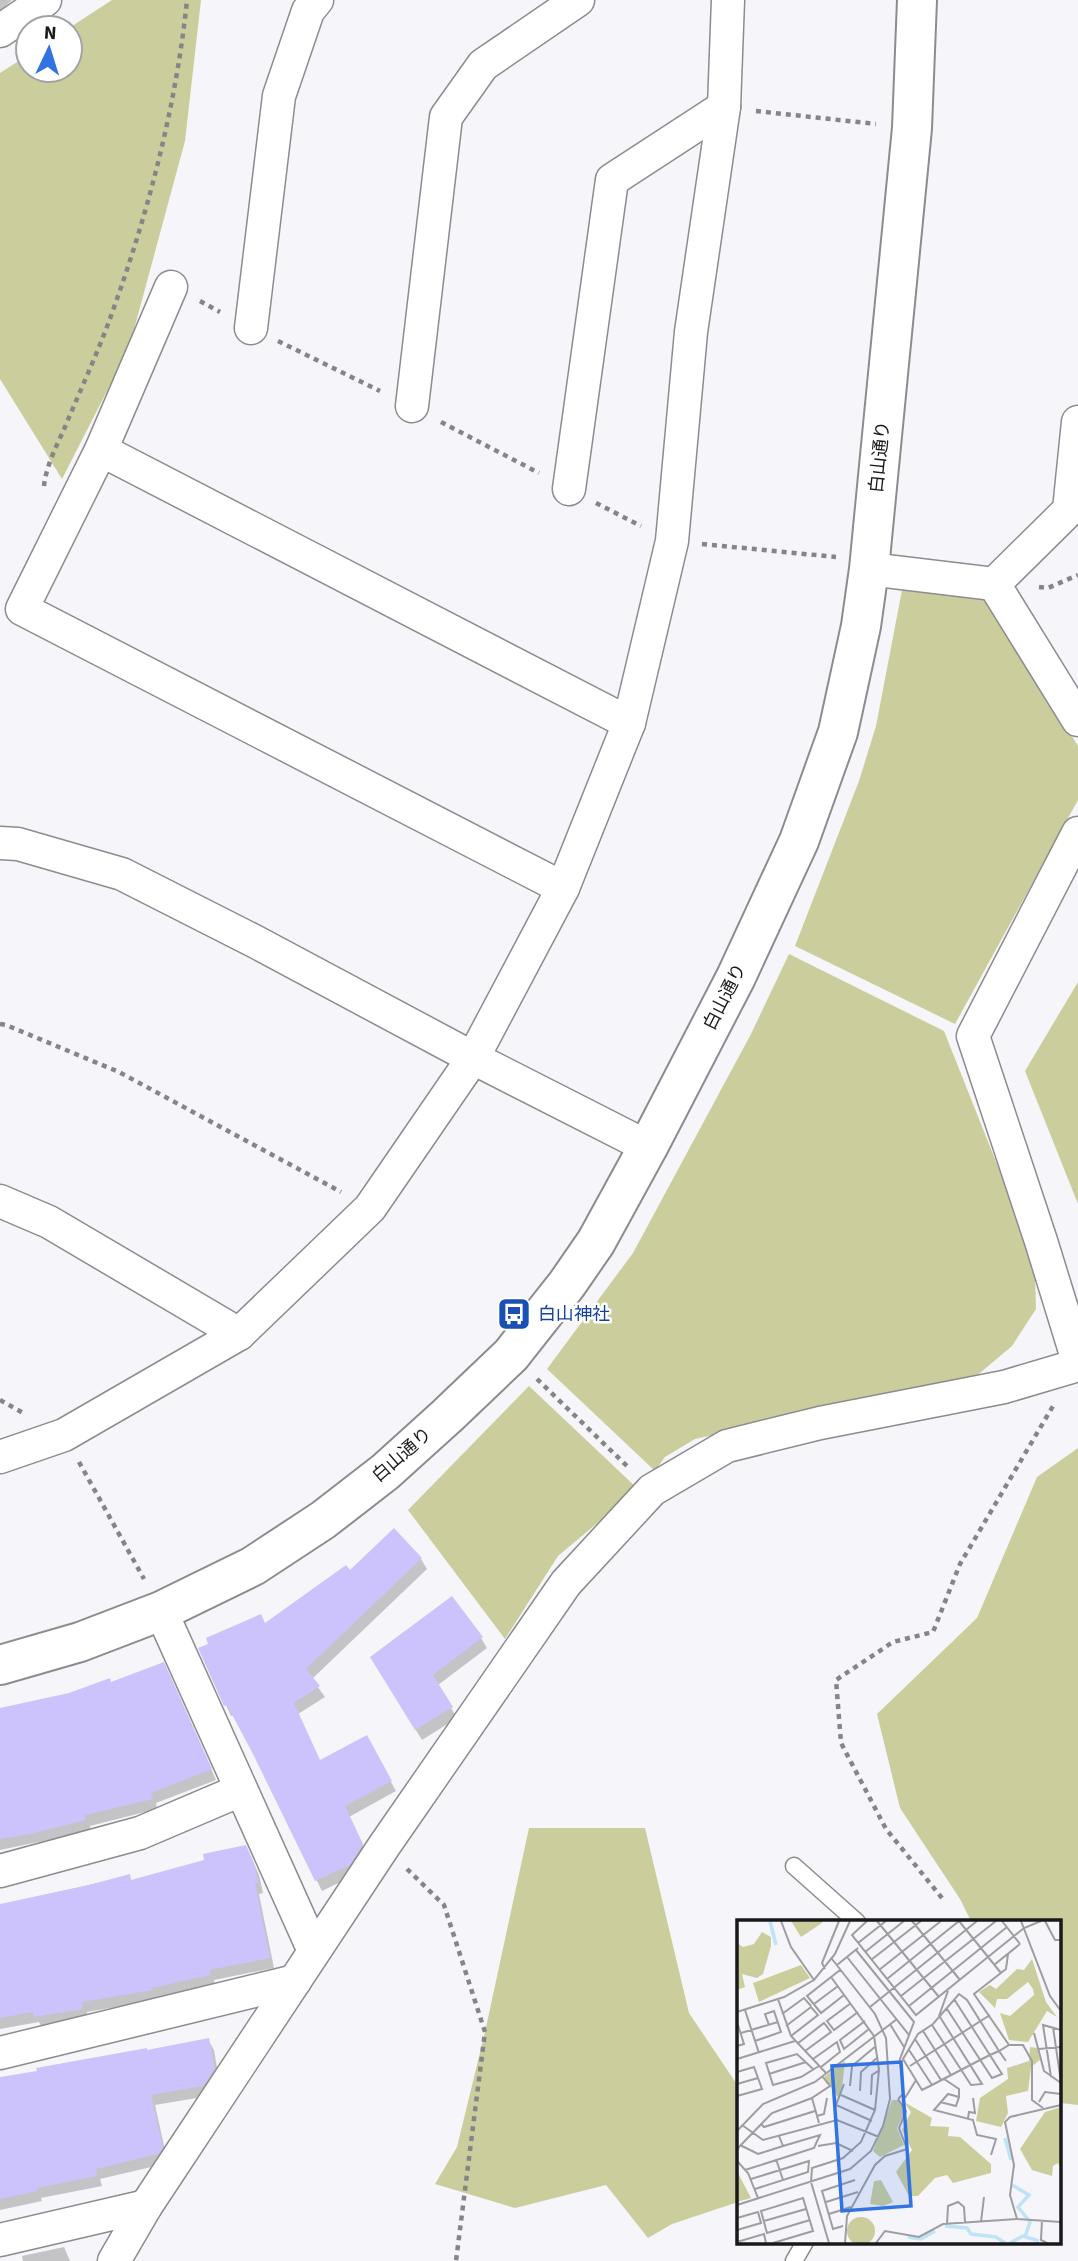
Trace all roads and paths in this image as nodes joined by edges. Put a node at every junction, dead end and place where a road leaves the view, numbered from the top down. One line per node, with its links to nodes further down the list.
1 (45, 0): 7 (street)
2 (187, 0): 16 (path)
3 (317, 0): 11 (street)
4 (578, 0): 12 (street)
5 (728, 0): 8 (street)
6 (917, 0): 9 (street, 白山通り)
7 (0, 31)
8 (724, 107): 9 (path); 15 (street); 17 (street)
9 (912, 128): 18 (street, 白山通り)
10 (171, 287): 11 (path); 14 (street)
11 (251, 328): 12 (path)
12 (412, 406): 15 (path)
13 (1078, 422): 19 (street)
14 (101, 450): 21 (street); 24 (street)
15 (569, 489): 17 (path)
16 (44, 490)
17 (672, 541): 18 (path); 21 (street)
18 (869, 565): 19 (street); 27 (street, 白山通り)
19 (994, 584): 20 (street)
20 (1078, 720)
21 (629, 723): 24 (street)
22 (1078, 833): 32 (street)
23 (0, 843): 26 (street)
24 (563, 888): 26 (street)
25 (0, 1024): 29 (path)
26 (473, 1058): 27 (street); 29 (street)
27 (648, 1147): 31 (street, 白山通り)
28 (0, 1201): 30 (street)
29 (370, 1208): 30 (street)
30 (239, 1334): 34 (street)
31 (511, 1354): 36 (path); 37 (street, 白山通り)
32 (1071, 1365): 36 (street); 43 (path)
33 (0, 1400): 34 (path)
34 (64, 1435): 35 (street); 37 (path)
35 (0, 1457)
36 (652, 1490): 40 (street)
37 (161, 1611): 38 (street, 白山通り); 39 (street)
38 (0, 1665)
39 (242, 1790): 42 (street); 45 (street)
40 (384, 1846): 45 (street); 52 (path)
41 (794, 1866): 44 (lane)
42 (0, 1871)
43 (942, 1898)
44 (855, 1920)
45 (314, 1951): 46 (street)
46 (295, 1981): 47 (street); 48 (street)
47 (0, 2053)
48 (146, 2206): 49 (street); 51 (street)
49 (0, 2240)
50 (804, 2244): 53 (lane)
51 (114, 2261)
52 (456, 2261)
53 (794, 2261)

